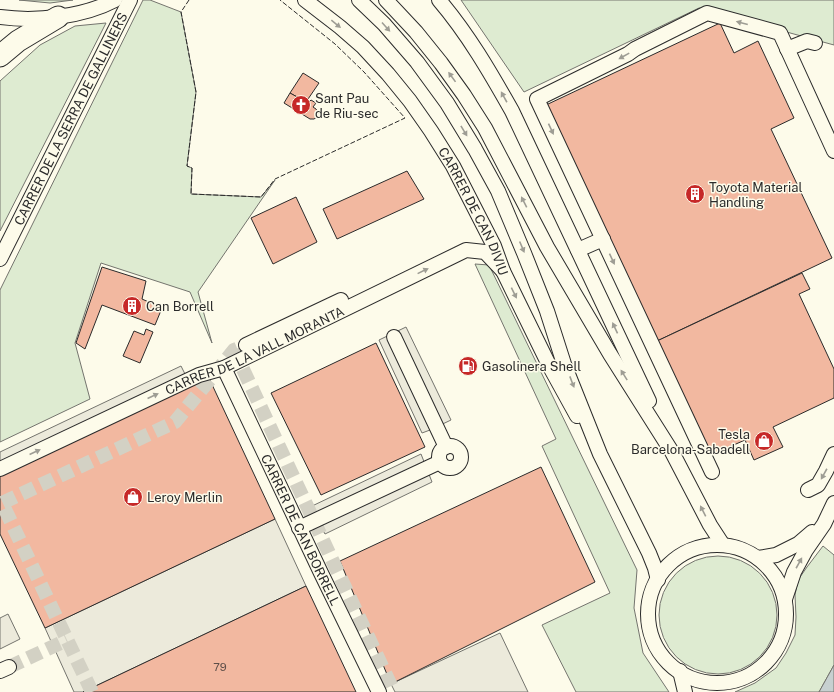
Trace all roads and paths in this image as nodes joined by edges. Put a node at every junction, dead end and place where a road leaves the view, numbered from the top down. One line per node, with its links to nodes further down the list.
1 (115, 0): 7 (street)
2 (130, 0): 15 (street, CARRER DE LA SERRA DE GALLINERS)
3 (306, 0): 16 (street, CARRER DE CAN DIVIU, one-way to 16)
4 (359, 0): 23 (street, CARRER DE CAN DIVIU, one-way to 23)
5 (386, 0): 22 (street, one-way to 5)
6 (439, 0): 14 (street, one-way to 6)
7 (58, 17): 8 (street); 11 (highway)
8 (1, 18)
9 (815, 43): 10 (street)
10 (787, 49): 12 (street); 13 (street, one-way to 13)
11 (0, 56)
12 (834, 151)
13 (603, 239): 14 (street); 27 (street, one-way to 27)
14 (578, 250): 22 (street, one-way to 14)
15 (0, 259)
16 (503, 271): 17 (street, CARRER DE LA VALL MORANTA, one-way to 16); 23 (street, CARRER DE CAN DIVIU, one-way to 23)
17 (396, 284): 19 (street); 20 (street, CARRER DE LA VALL MORANTA)
18 (394, 337): 21 (street)
19 (246, 344)
20 (224, 368): 26 (street, CARRER DE LA VALL MORANTA, one-way to 20); 31 (street, CARRER DE CAN BORRELL)
21 (446, 447): 25 (street); 25 (street)
22 (672, 452): 32 (street, one-way to 22)
23 (600, 454): 34 (street, CARRER DE CAN DIVIU)
24 (834, 454): 28 (street, one-way to 28)
25 (440, 462): 31 (street)
26 (0, 469)
27 (712, 472)
28 (808, 490)
29 (834, 503): 30 (street)
30 (824, 524): 33 (street); 35 (street, one-way to 30)
31 (300, 528): 38 (street, CARRER DE CAN BORRELL)
32 (723, 545): 33 (street); 34 (street)
33 (758, 558): 35 (street)
34 (658, 580): 36 (street)
35 (785, 599): 37 (street)
36 (680, 671): 37 (street); 39 (street)
37 (722, 687)
38 (379, 692)
39 (685, 692)

